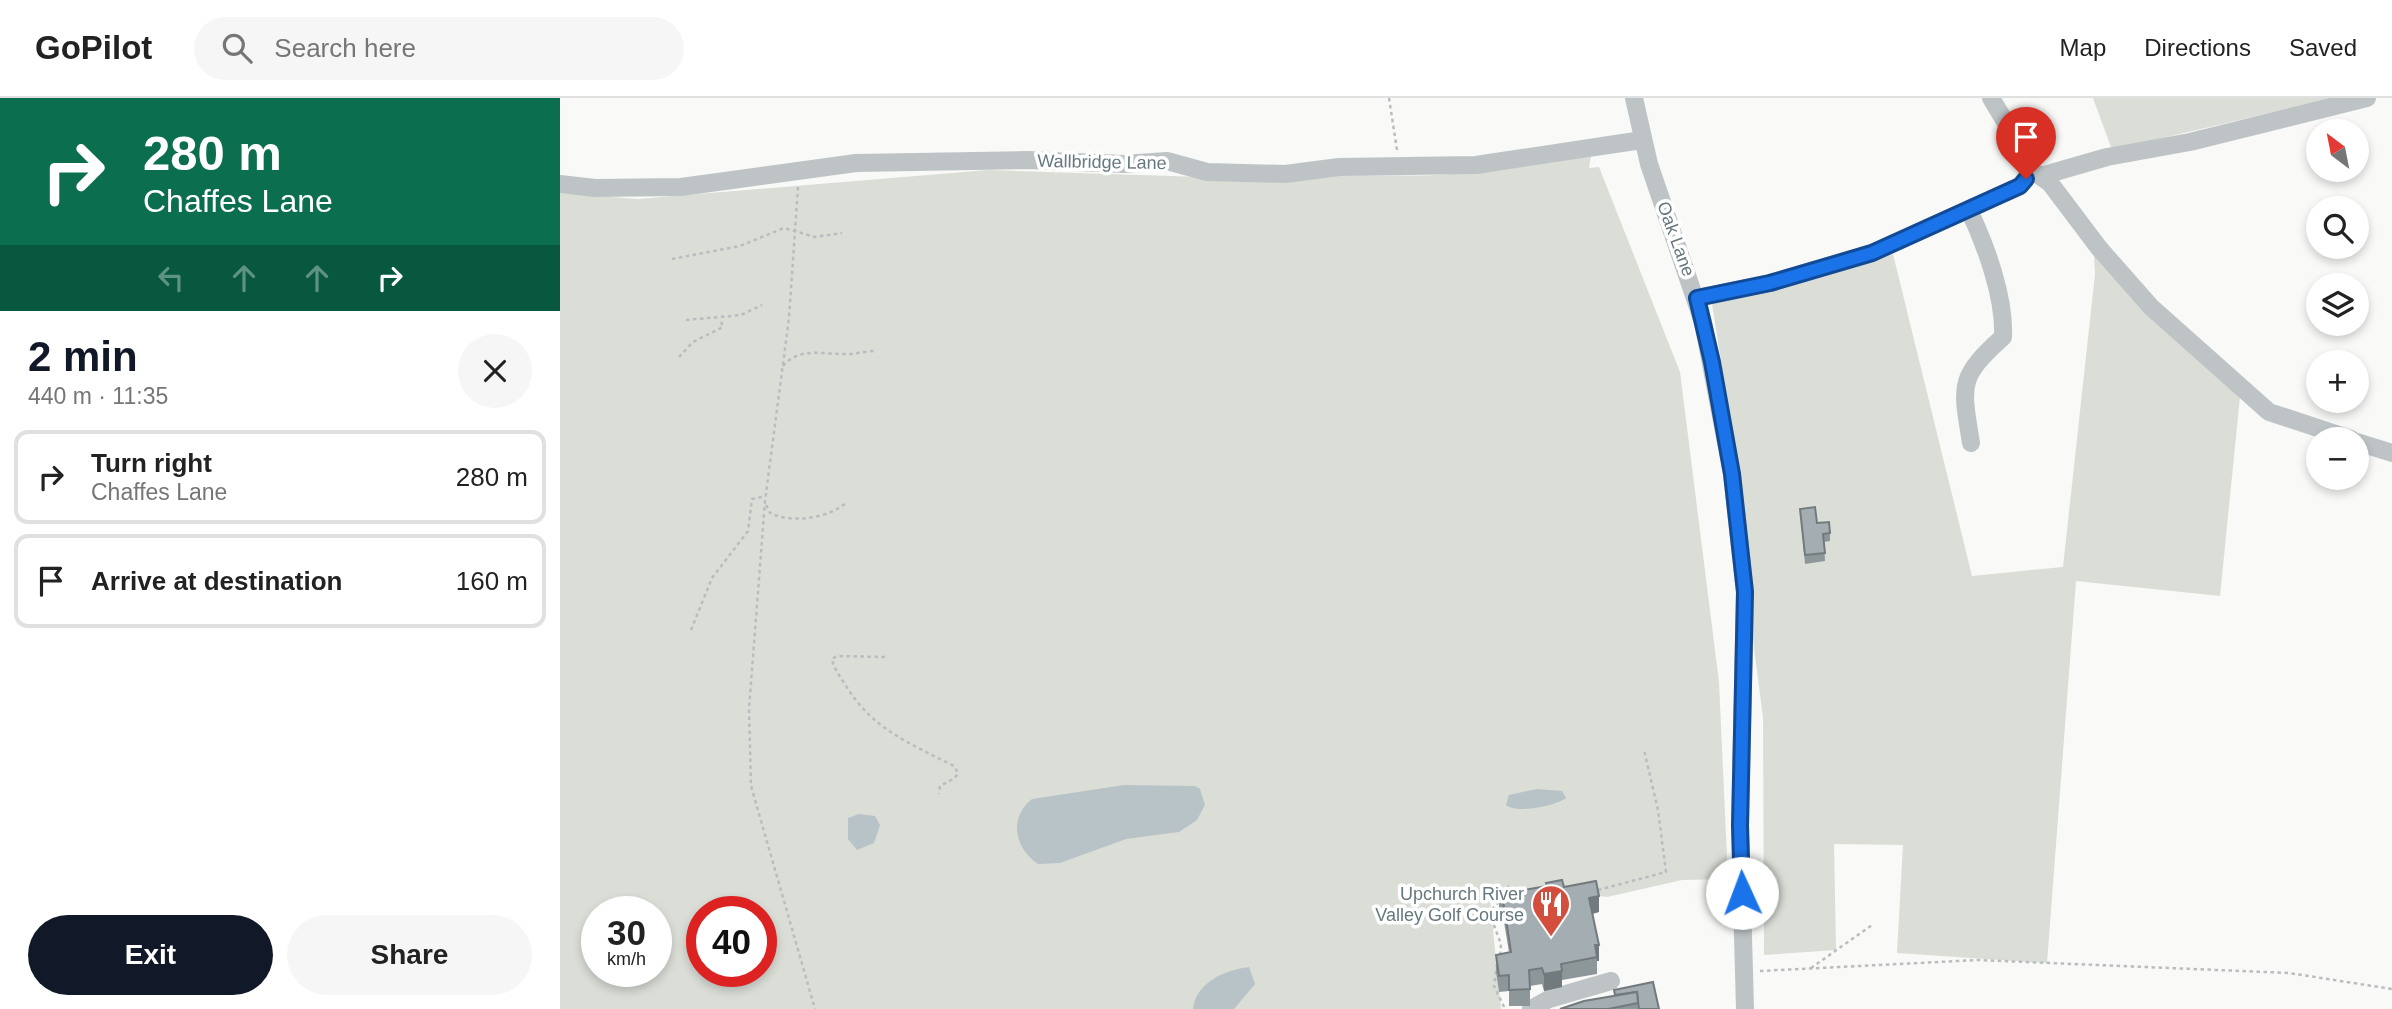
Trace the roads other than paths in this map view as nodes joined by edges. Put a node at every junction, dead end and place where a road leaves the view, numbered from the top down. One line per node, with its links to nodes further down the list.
1 (1634, 98): 4 (street, Oak Lane)
2 (1990, 98): 5 (street)
3 (2367, 98): 5 (street)
4 (1642, 140): 6 (street, Wallbridge Lane); 8 (street, Oak Lane)
5 (2036, 173): 7 (street); 9 (street)
6 (560, 184)
7 (1969, 210): 8 (street); 10 (street)
8 (1697, 298): 13 (street, Oak Lane)
9 (2315, 427)
10 (1971, 443)
11 (2369, 446): 12 (street)
12 (2392, 453)
13 (1742, 893): 14 (street); 15 (street, Oak Lane)
14 (1723, 894)
15 (1743, 925): 16 (street); 19 (street, Oak Lane)
16 (1724, 927)
17 (1611, 981): 18 (street)
18 (1531, 1009)
19 (1745, 1009)

